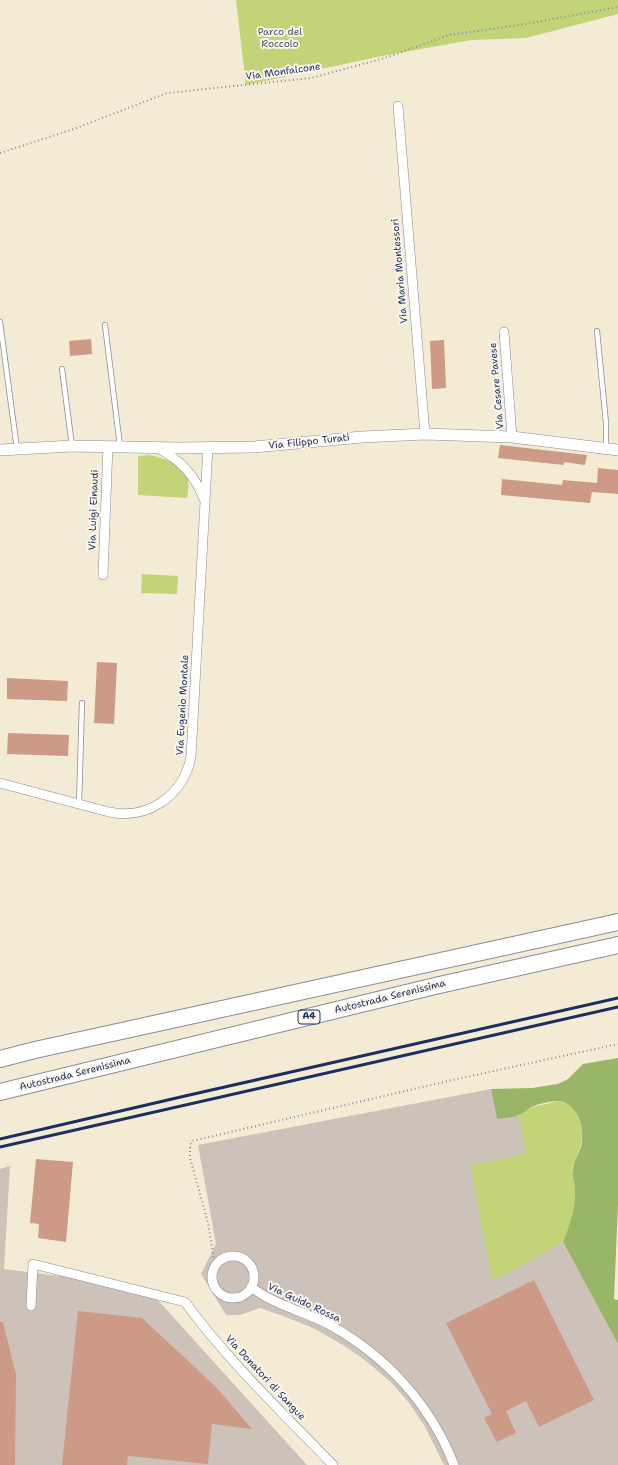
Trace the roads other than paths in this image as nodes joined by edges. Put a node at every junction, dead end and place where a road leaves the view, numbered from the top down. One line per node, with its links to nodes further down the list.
1 (398, 106): 7 (street, Via Maria Montessori)
2 (0, 322): 14 (lane)
3 (106, 325): 11 (lane)
4 (597, 331): 15 (lane)
5 (504, 332): 8 (street, Via Cesare Pavese)
6 (62, 369): 9 (lane)
7 (425, 434): 8 (street, Via Filippo Turati); 13 (street, Via Filippo Turati)
8 (512, 437): 15 (street, Via Filippo Turati)
9 (72, 446): 10 (street, Via Filippo Turati); 14 (street, Via Filippo Turati)
10 (108, 446): 11 (street, Via Filippo Turati); 19 (street, Via Luigi Einaudi)
11 (120, 446): 12 (street, Via Filippo Turati)
12 (154, 447): 13 (street, Via Filippo Turati); 18 (street, Via Eugenio Montale)
13 (208, 447): 18 (street, Via Eugenio Montale)
14 (17, 449): 16 (street, Via Filippo Turati)
15 (606, 449): 17 (street, Via Filippo Turati)
16 (0, 450)
17 (618, 450)
18 (205, 502): 22 (street, Via Eugenio Montale)
19 (103, 575)
20 (82, 703): 22 (lane)
21 (0, 783): 22 (street, Via Eugenio Montale)
22 (79, 804)
23 (618, 922): 25 (highway)
24 (618, 945): 26 (highway, Autostrada Serenissima / A4)
25 (0, 1059)
26 (0, 1092)
27 (251, 1287): 27 (street); 30 (street, Via Guido Rossa)
28 (30, 1306): 29 (street, Via Donatori di Sangue)
29 (333, 1465)
30 (454, 1465)

